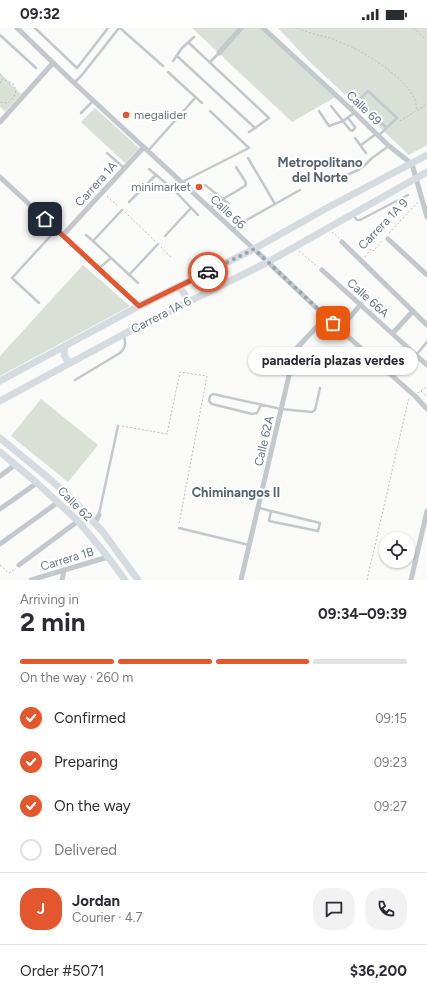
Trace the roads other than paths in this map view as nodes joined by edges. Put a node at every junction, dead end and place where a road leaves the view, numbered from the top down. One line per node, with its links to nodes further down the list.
1 (17, 28): 16 (street, Calle 66)
2 (35, 28): 3 (lane)
3 (108, 28)
4 (120, 28): 17 (lane); 20 (lane)
5 (241, 28): 12 (street)
6 (263, 28): 27 (street, Calle 69)
7 (0, 35): 9 (lane)
8 (194, 37): 11 (lane)
9 (4, 38): 10 (lane); 18 (lane)
10 (0, 42)
11 (189, 43): 13 (lane); 15 (lane)
12 (218, 53): 15 (lane)
13 (177, 56): 14 (lane); 33 (lane)
14 (173, 61)
15 (210, 62): 33 (lane)
16 (53, 63): 20 (street, Calle 66); 32 (street)
17 (163, 66)
18 (36, 68)
19 (168, 72): 21 (lane)
20 (74, 83): 22 (street, Calle 66)
21 (195, 98): 24 (lane); 42 (lane)
22 (93, 100): 29 (lane); 39 (street, Calle 66)
23 (358, 101): 27 (lane); 34 (lane); 34 (lane)
24 (202, 103)
25 (331, 106): 31 (lane)
26 (210, 111): 54 (lane)
27 (353, 111): 30 (lane); 36 (street, Calle 69)
28 (319, 112): 31 (lane)
29 (81, 113)
30 (348, 118): 31 (lane); 31 (lane)
31 (343, 121)
32 (0, 122)
33 (255, 128): 35 (lane)
34 (387, 128): 36 (lane)
35 (249, 132)
36 (377, 135): 38 (lane); 40 (street, Calle 69)
37 (355, 138): 38 (lane)
38 (361, 145): 43 (lane)
39 (144, 147): 42 (street, Calle 66); 48 (street, Carrera 1A)
40 (388, 147): 46 (street, Calle 69); 55 (lane)
41 (107, 152): 48 (lane)
42 (148, 152): 54 (street, Calle 66)
43 (366, 152)
44 (427, 156): 46 (street, Carrera 1A 6)
45 (248, 158): 63 (lane)
46 (412, 164): 53 (street); 79 (street, Carrera 1A 6)
47 (236, 167): 60 (lane)
48 (124, 168): 72 (street, Carrera 1A)
49 (149, 169): 51 (lane)
50 (427, 172): 53 (street, Carrera 1A 6)
51 (156, 175): 57 (lane); 61 (lane)
52 (0, 177): 71 (street)
53 (416, 178): 67 (street, Carrera 1A 6); 69 (street)
54 (182, 182): 57 (lane); 65 (street, Calle 66)
55 (332, 182)
56 (205, 185): 60 (lane)
57 (174, 190): 64 (lane)
58 (300, 190): 63 (lane)
59 (408, 195): 67 (lane)
60 (223, 199): 62 (lane); 65 (lane)
61 (129, 202)
62 (229, 204)
63 (275, 204): 70 (lane)
64 (191, 208): 68 (lane); 74 (lane)
65 (210, 208): 70 (street, Calle 66)
66 (122, 210): 76 (lane)
67 (352, 213): 81 (street, Carrera 1A 6)
68 (198, 215)
69 (427, 217)
70 (232, 229): 79 (street, Calle 66)
71 (57, 230): 72 (street); 88 (lane)
72 (63, 235): 82 (street)
73 (86, 235): 76 (lane)
74 (165, 236)
75 (386, 238): 85 (street)
76 (93, 241): 80 (lane)
77 (342, 242): 92 (street)
78 (158, 244): 84 (lane)
79 (254, 249): 81 (street, Calle 66); 87 (street, Carrera 1A 6)
80 (110, 258): 82 (lane); 84 (lane)
81 (268, 262): 89 (street, Carrera 1A 6); 93 (street, Calle 66)
82 (98, 268): 91 (street)
83 (322, 270): 90 (street, Calle 66A)
84 (129, 275): 86 (lane)
85 (427, 275)
86 (138, 283)
87 (177, 287): 89 (street); 91 (street, Carrera 1A 6)
88 (39, 303)
89 (186, 303): 97 (street, Carrera 1A 6)
90 (361, 304): 95 (street); 96 (street, Calle 66A)
91 (139, 306): 99 (street, Carrera 1A 6)
92 (413, 311): 94 (street); 96 (street)
93 (326, 317): 95 (street, Calle 66); 110 (street, Calle 62A)
94 (427, 325)
95 (340, 329): 111 (street, Calle 66)
96 (393, 333): 100 (street, Calle 66A)
97 (124, 334): 101 (street, Carrera 1A 6); 103 (lane)
98 (427, 342): 100 (lane)
99 (65, 346): 101 (street); 104 (street, Carrera 1A 6)
100 (416, 355): 102 (street, Calle 66A)
101 (70, 363): 106 (street, Carrera 1A 6)
102 (427, 365)
103 (75, 380)
104 (0, 381)
105 (320, 388): 110 (lane)
106 (11, 395): 107 (street, Carrera 1A 6); 109 (street)
107 (0, 401)
108 (261, 405): 108 (lane); 110 (lane)
109 (0, 406)
110 (281, 409): 119 (street, Calle 62A)
111 (427, 409)
112 (118, 426): 123 (lane)
113 (0, 438): 125 (street, Calle 62)
114 (0, 452): 115 (street, Calle 62)
115 (15, 465): 116 (street); 117 (street, Calle 62)
116 (0, 476)
117 (36, 483): 118 (street, Calle 62); 120 (street)
118 (57, 502): 124 (street, Calle 62); 127 (street)
119 (258, 508): 121 (lane); 128 (street, Calle 62A)
120 (0, 509)
121 (271, 511): 121 (lane)
122 (427, 511): 137 (street)
123 (99, 515): 125 (street)
124 (78, 521): 129 (street, Calle 62); 130 (street)
125 (95, 523): 135 (street, Calle 62)
126 (179, 528): 128 (lane)
127 (0, 544)
128 (249, 545): 136 (street, Calle 62A)
129 (108, 556): 131 (street, Carrera 1B); 134 (street, Calle 62)
130 (19, 565)
131 (64, 570): 132 (street, Carrera 1B); 133 (street)
132 (32, 580)
133 (62, 580)
134 (125, 580)
135 (138, 580)
136 (241, 580)
137 (411, 580)

